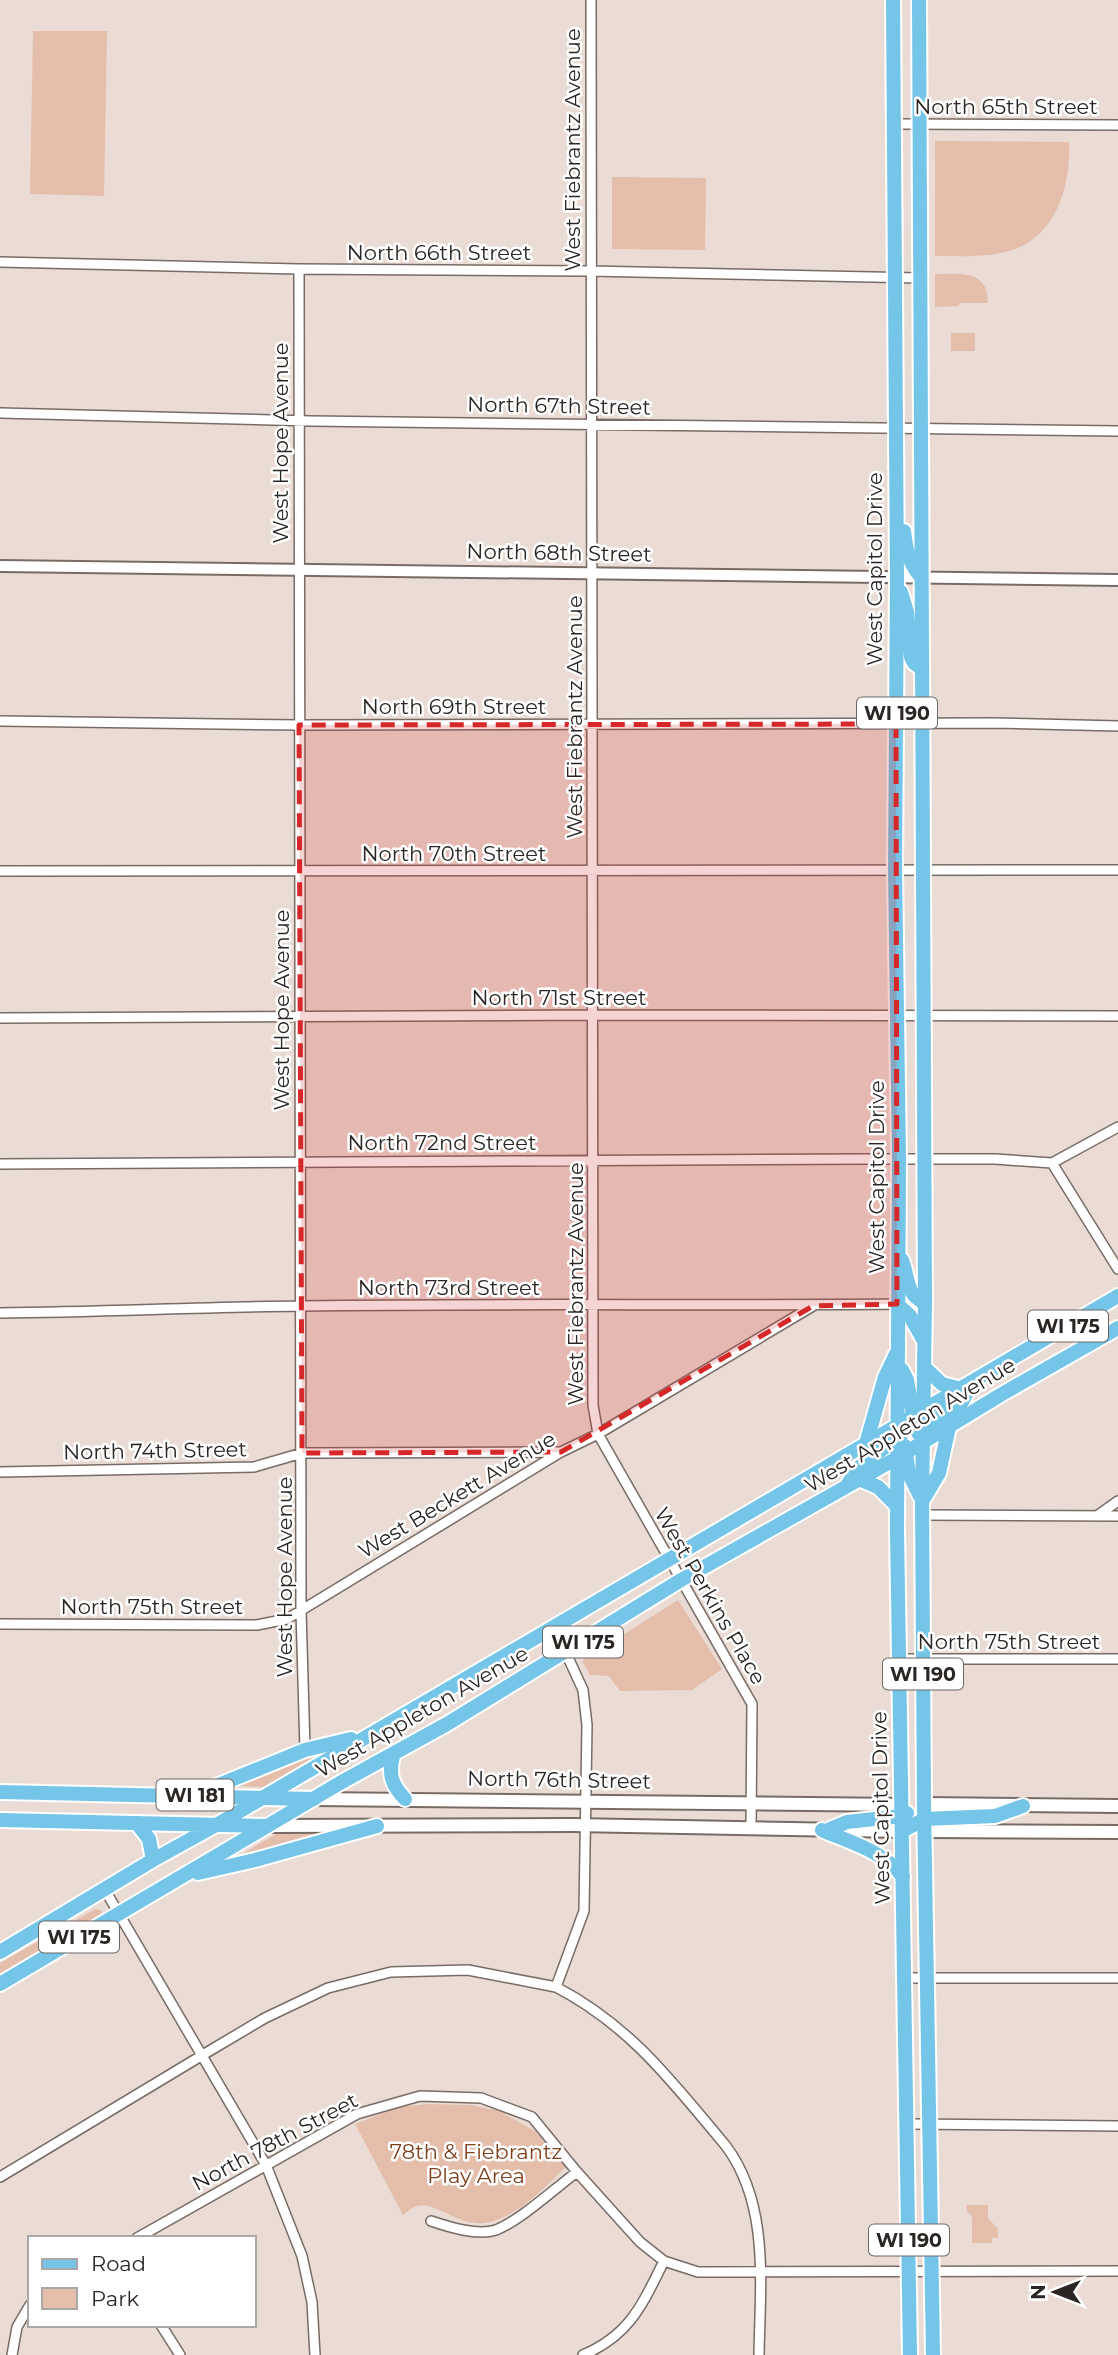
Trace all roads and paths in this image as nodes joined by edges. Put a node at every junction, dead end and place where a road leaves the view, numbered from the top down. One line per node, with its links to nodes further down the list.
1 (591, 0): 9 (street, West Fiebrantz Avenue)
2 (893, 0): 5 (main road, West Capitol Drive / WI 190)
3 (919, 0): 4 (main road, West Capitol Drive / WI 190)
4 (920, 123): 5 (street, North 65th Street); 6 (street, North 65th Street); 11 (main road, West Capitol Drive / WI 190)
5 (894, 124): 10 (main road, West Capitol Drive / WI 190)
6 (1118, 125)
7 (0, 262): 8 (street, North 66th Street)
8 (299, 270): 9 (street, North 66th Street); 13 (street, West Hope Avenue)
9 (590, 271): 10 (street, North 66th Street); 14 (street, West Fiebrantz Avenue)
10 (895, 278): 11 (street, North 66th Street); 15 (main road, West Capitol Drive / WI 190)
11 (920, 278): 16 (main road, West Capitol Drive / WI 190)
12 (0, 413): 13 (street, North 67th Street)
13 (298, 420): 14 (street, North 67th Street); 20 (street, West Hope Avenue)
14 (591, 424): 15 (street, North 67th Street); 21 (street, West Fiebrantz Avenue)
15 (894, 428): 16 (street, North 67th Street); 18 (main road, West Capitol Drive / WI 190)
16 (920, 428): 17 (street, North 67th Street); 23 (main road, West Capitol Drive / WI 190)
17 (1118, 431)
18 (896, 505): 22 (main road, West Capitol Drive / WI 190); 23 (main road)
19 (0, 566): 20 (street, North 68th Street)
20 (299, 568): 21 (street, North 68th Street); 29 (street, West Hope Avenue)
21 (591, 573): 22 (street, North 68th Street); 30 (street, West Fiebrantz Avenue)
22 (897, 578): 23 (street, North 68th Street); 25 (main road); 27 (main road, West Capitol Drive / WI 190)
23 (921, 578): 24 (street, North 68th Street); 25 (main road, West Capitol Drive / WI 190)
24 (1118, 580)
25 (922, 669): 28 (main road, West Capitol Drive / WI 190)
26 (0, 721): 29 (street, North 69th Street)
27 (896, 724): 28 (street, North 69th Street); 30 (street, North 69th Street); 32 (main road, West Capitol Drive / WI 190)
28 (923, 724): 31 (street, North 69th Street); 33 (main road, West Capitol Drive / WI 190)
29 (299, 725): 30 (street, North 69th Street); 37 (street, West Hope Avenue)
30 (592, 725): 36 (street, West Fiebrantz Avenue)
31 (1118, 726)
32 (895, 869): 33 (street, North 70th Street); 36 (street, North 70th Street); 39 (main road, West Capitol Drive / WI 190)
33 (922, 869): 34 (street, North 70th Street); 40 (main road, West Capitol Drive / WI 190)
34 (1118, 870)
35 (0, 871): 37 (street, North 70th Street)
36 (593, 871): 37 (street, North 70th Street); 38 (street, West Fiebrantz Avenue)
37 (299, 872): 42 (street, West Hope Avenue)
38 (593, 1015): 39 (street, North 71st Street); 42 (street, North 71st Street); 47 (street, West Fiebrantz Avenue)
39 (899, 1015): 40 (street, North 71st Street); 45 (main road, West Capitol Drive / WI 190)
40 (923, 1016): 41 (street, North 71st Street); 46 (main road, West Capitol Drive / WI 190)
41 (1118, 1016)
42 (299, 1017): 43 (street, North 71st Street); 48 (street, West Hope Avenue)
43 (0, 1018)
44 (1118, 1127): 49 (street)
45 (899, 1159): 46 (street, North 72nd Street); 47 (street, North 72nd Street); 51 (main road, West Capitol Drive / WI 190)
46 (924, 1159): 49 (street, North 72nd Street); 54 (main road, West Capitol Drive / WI 190)
47 (593, 1160): 48 (street, North 72nd Street); 55 (street, West Fiebrantz Avenue)
48 (301, 1161): 50 (street, North 72nd Street); 57 (street, West Hope Avenue)
49 (1052, 1163): 52 (street)
50 (0, 1164)
51 (898, 1249): 54 (main road); 56 (main road, West Capitol Drive / WI 190)
52 (1118, 1269)
53 (1118, 1296): 64 (main road, West Appleton Avenue / WI 175)
54 (925, 1303): 61 (main road, West Capitol Drive / WI 190)
55 (592, 1304): 57 (street, North 73rd Street); 58 (street, North 73rd Street); 67 (street, West Fiebrantz Avenue)
56 (897, 1304): 58 (street, North 73rd Street); 61 (main road); 62 (main road, West Capitol Drive / WI 190)
57 (301, 1306): 59 (street, North 73rd Street); 71 (street, West Hope Avenue)
58 (813, 1306): 67 (street, West Beckett Avenue)
59 (0, 1313)
60 (1118, 1328): 66 (main road, West Appleton Avenue / WI 175)
61 (925, 1343): 63 (main road, West Capitol Drive / WI 190)
62 (898, 1354): 65 (main road); 68 (main road, West Capitol Drive / WI 190); 69 (main road)
63 (924, 1367): 64 (main road); 65 (main road, West Capitol Drive / WI 190)
64 (966, 1386): 65 (main road, West Appleton Avenue / WI 175)
65 (919, 1426): 66 (main road, West Appleton Avenue / WI 175); 68 (main road, West Appleton Avenue / WI 175); 68 (main road); 77 (main road, West Capitol Drive / WI 190)
66 (950, 1427): 77 (main road)
67 (598, 1434): 70 (street, West Beckett Avenue); 80 (street, West Perkins Place)
68 (901, 1442): 69 (main road, West Appleton Avenue / WI 175); 73 (main road, West Appleton Avenue / WI 175); 74 (main road); 76 (main road, West Capitol Drive / WI 190); 77 (main road)
69 (866, 1444): 80 (main road, West Appleton Avenue / WI 175)
70 (561, 1452): 71 (street, North 74th Street); 84 (street, West Beckett Avenue)
71 (302, 1453): 72 (street, North 74th Street); 84 (street, West Hope Avenue)
72 (0, 1472)
73 (859, 1479): 74 (main road, West Appleton Avenue / WI 175); 76 (main road)
74 (845, 1488): 82 (main road, West Appleton Avenue / WI 175)
75 (1118, 1501): 78 (street)
76 (897, 1506): 81 (main road, West Capitol Drive / WI 190)
77 (922, 1508): 78 (street); 83 (main road, West Capitol Drive / WI 190)
78 (1097, 1516): 79 (street)
79 (1118, 1516)
80 (669, 1560): 82 (street, West Perkins Place); 86 (main road, West Appleton Avenue / WI 175)
81 (899, 1572): 83 (main road); 88 (main road, West Capitol Drive / WI 190)
82 (681, 1580): 87 (main road, West Appleton Avenue / WI 175); 100 (street, West Perkins Place)
83 (923, 1597): 90 (main road, West Capitol Drive / WI 190)
84 (301, 1610): 85 (street, North 75th Street); 92 (street, West Hope Avenue)
85 (0, 1624)
86 (550, 1629): 87 (street); 91 (main road, West Appleton Avenue / WI 175)
87 (566, 1653): 93 (main road, West Appleton Avenue / WI 175); 99 (street)
88 (899, 1659): 90 (street, North 75th Street); 103 (main road, West Capitol Drive / WI 190)
89 (1118, 1659): 90 (street, North 75th Street)
90 (923, 1660): 104 (main road, West Capitol Drive / WI 190)
91 (366, 1736): 92 (main road); 96 (main road, West Appleton Avenue / WI 175)
92 (305, 1750): 95 (main road)
93 (393, 1756): 97 (main road, West Appleton Avenue / WI 175); 98 (main road)
94 (0, 1792): 95 (main road, North 76th Street / WI 181)
95 (195, 1795): 96 (main road, North 76th Street / WI 181)
96 (261, 1797): 97 (main road, North 76th Street / WI 181); 107 (main road, West Appleton Avenue / WI 175)
97 (314, 1799): 98 (main road, North 76th Street / WI 181); 109 (main road, West Appleton Avenue / WI 175)
98 (405, 1799): 99 (main road, North 76th Street / WI 181)
99 (586, 1801): 100 (main road, North 76th Street / WI 181); 108 (street)
100 (752, 1804): 103 (main road, North 76th Street / WI 181); 111 (street, West Perkins Place)
101 (1023, 1806): 102 (main road); 104 (main road)
102 (1118, 1806)
103 (902, 1811): 104 (main road, North 76th Street / WI 181); 112 (main road); 113 (main road, West Capitol Drive / WI 190)
104 (924, 1818): 113 (main road, North 76th Street / WI 181); 114 (main road, North 76th Street / WI 181); 122 (main road, West Capitol Drive / WI 190)
105 (0, 1820): 106 (main road, North 76th Street / WI 181)
106 (137, 1823): 107 (main road, North 76th Street / WI 181); 115 (main road)
107 (218, 1824): 109 (main road, North 76th Street / WI 181); 115 (main road, West Appleton Avenue / WI 175)
108 (585, 1825): 110 (main road, North 76th Street / WI 181); 111 (main road, North 76th Street / WI 181); 125 (street)
109 (268, 1826): 110 (main road, North 76th Street / WI 181); 116 (main road, West Appleton Avenue / WI 175)
110 (377, 1826): 116 (main road)
111 (751, 1828): 112 (main road, North 76th Street / WI 181)
112 (825, 1829): 113 (main road, North 76th Street / WI 181); 117 (main road)
113 (902, 1831): 117 (main road, West Capitol Drive / WI 190)
114 (1118, 1832)
115 (153, 1860): 118 (main road, West Appleton Avenue / WI 175)
116 (183, 1876): 119 (main road, West Appleton Avenue / WI 175)
117 (903, 1877): 121 (main road, West Capitol Drive / WI 190)
118 (105, 1890): 119 (street); 120 (main road, West Appleton Avenue / WI 175)
119 (120, 1913): 124 (main road, West Appleton Avenue / WI 175); 126 (street)
120 (0, 1952)
121 (905, 1978): 122 (street); 127 (main road, West Capitol Drive / WI 190)
122 (926, 1978): 123 (street); 128 (main road, West Capitol Drive / WI 190)
123 (1118, 1978)
124 (0, 1984)
125 (556, 1987): 126 (street); 139 (street)
126 (201, 2055): 130 (street); 132 (street)
127 (908, 2124): 128 (street); 136 (main road, West Capitol Drive / WI 190)
128 (930, 2124): 129 (street); 137 (main road, West Capitol Drive / WI 190)
129 (1118, 2126)
130 (265, 2165): 131 (street, North 78th Street); 134 (street, North 78th Street); 144 (street)
131 (577, 2172): 133 (street); 135 (street, North 78th Street)
132 (0, 2177)
133 (431, 2221)
134 (141, 2236)
135 (664, 2261): 139 (street); 145 (street)
136 (909, 2270): 137 (street); 139 (street); 147 (main road, West Capitol Drive / WI 190)
137 (932, 2271): 138 (street); 148 (main road, West Capitol Drive / WI 190)
138 (1118, 2271)
139 (760, 2273): 146 (street)
140 (28, 2308): 142 (street)
141 (162, 2327): 143 (street)
142 (12, 2355)
143 (180, 2355)
144 (315, 2355)
145 (583, 2355)
146 (759, 2355)
147 (910, 2355)
148 (933, 2355)

